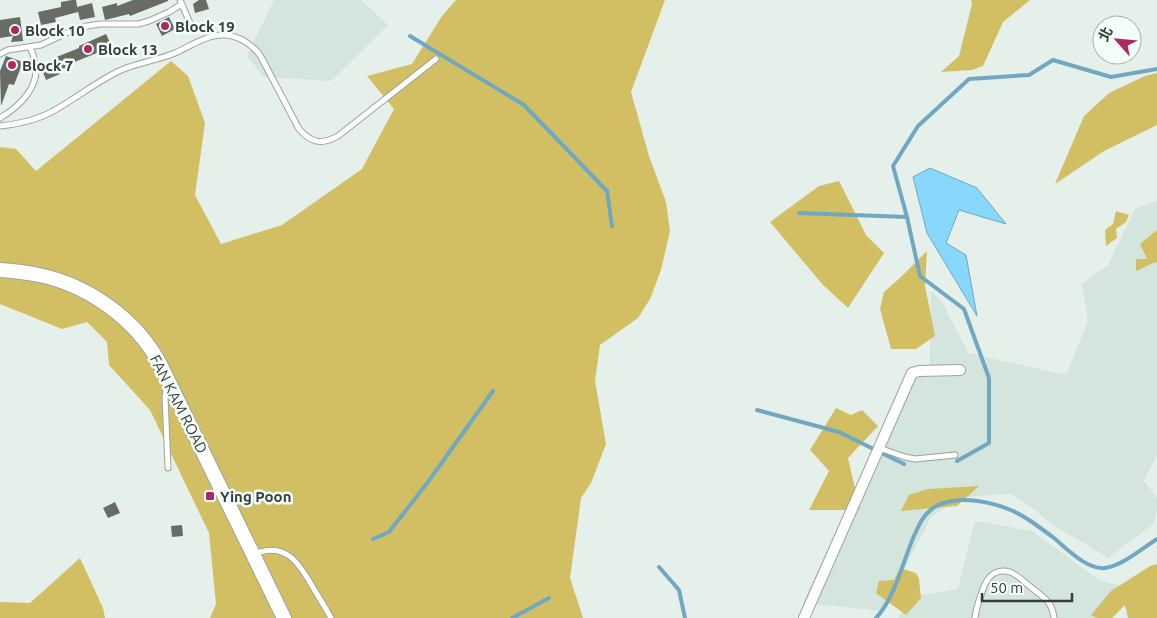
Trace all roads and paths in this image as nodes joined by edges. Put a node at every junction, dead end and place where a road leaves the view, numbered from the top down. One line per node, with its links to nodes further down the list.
1 (181, 2): 2 (lane); 3 (lane)
2 (190, 23)
3 (30, 47): 4 (lane); 6 (lane)
4 (0, 54)
5 (436, 59): 7 (lane)
6 (0, 118)
7 (0, 126)
8 (0, 270): 10 (main road, FAN KAM ROAD)
9 (960, 370): 11 (street)
10 (170, 383): 13 (lane); 14 (main road, FAN KAM ROAD)
11 (878, 448): 12 (lane); 17 (street)
12 (955, 455)
13 (168, 468)
14 (253, 554): 15 (main road, FAN KAM ROAD); 16 (lane)
15 (284, 618)
16 (331, 618)
17 (804, 618)
18 (975, 618): 19 (lane)
19 (1054, 618)

